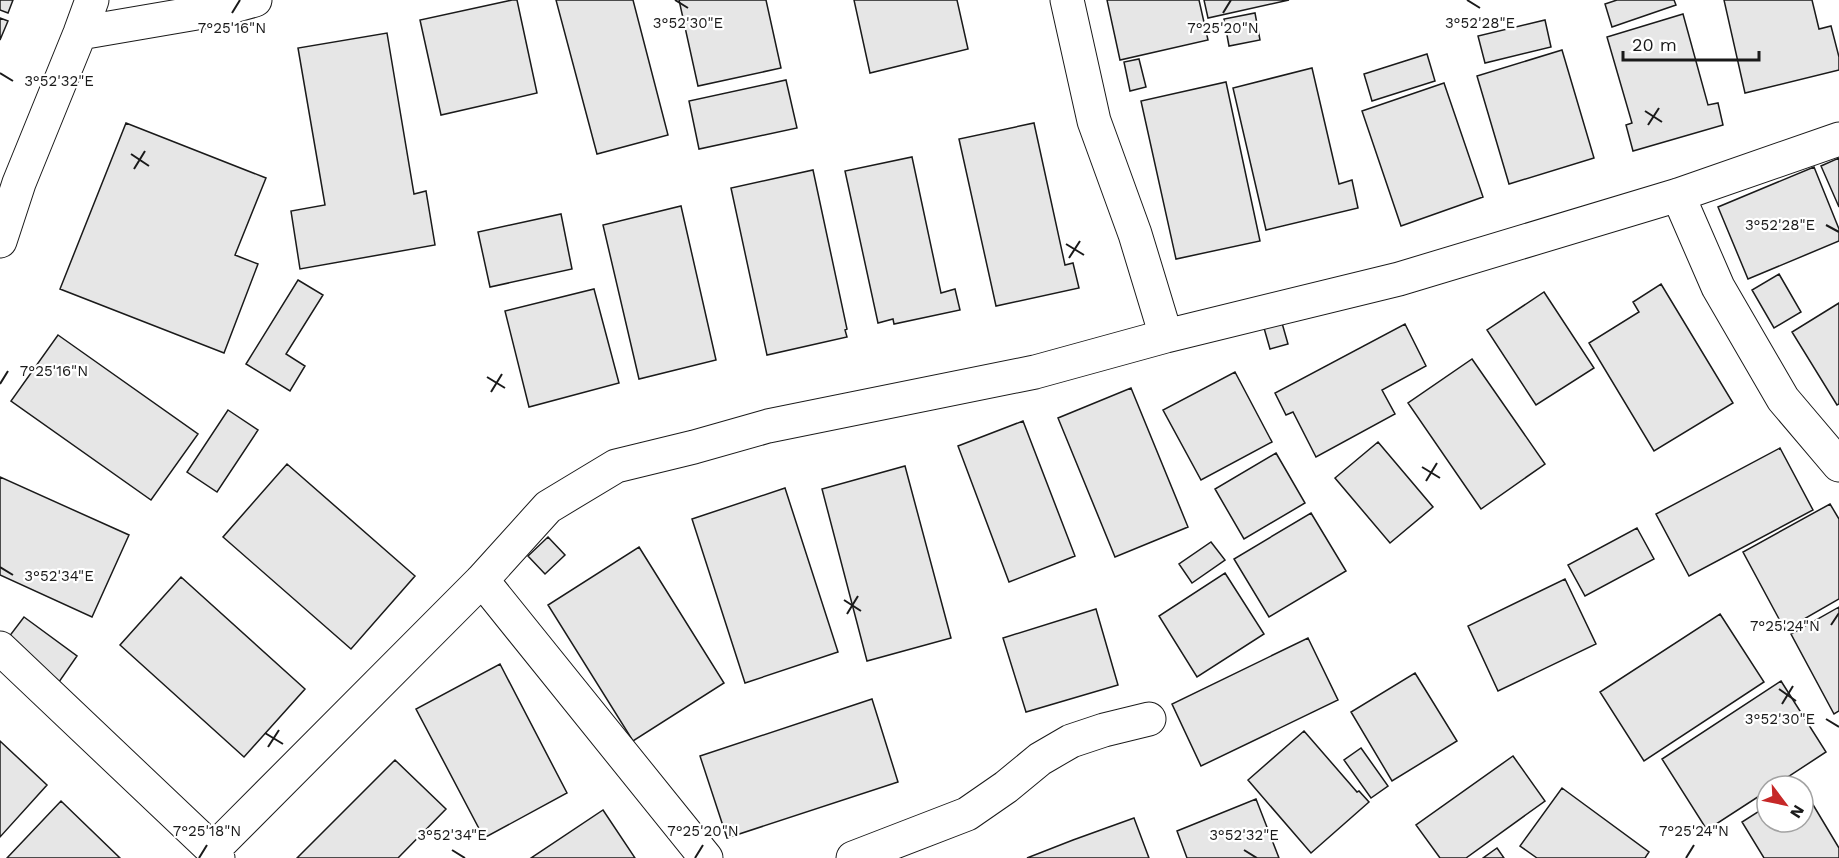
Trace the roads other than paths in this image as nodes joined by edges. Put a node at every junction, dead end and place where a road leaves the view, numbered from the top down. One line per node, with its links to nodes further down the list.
1 (92, 0): 4 (street)
2 (255, 0): 4 (street)
3 (1067, 0): 9 (street)
4 (80, 33): 6 (street)
5 (1839, 139): 7 (street)
6 (10, 179): 8 (street)
7 (1678, 195): 9 (street); 10 (street)
8 (0, 241)
9 (1166, 336): 11 (street)
10 (1839, 465)
11 (482, 580): 14 (street); 15 (street)
12 (0, 648): 14 (street)
13 (1149, 719): 16 (street)
14 (215, 854)
15 (706, 858)
16 (853, 858)

